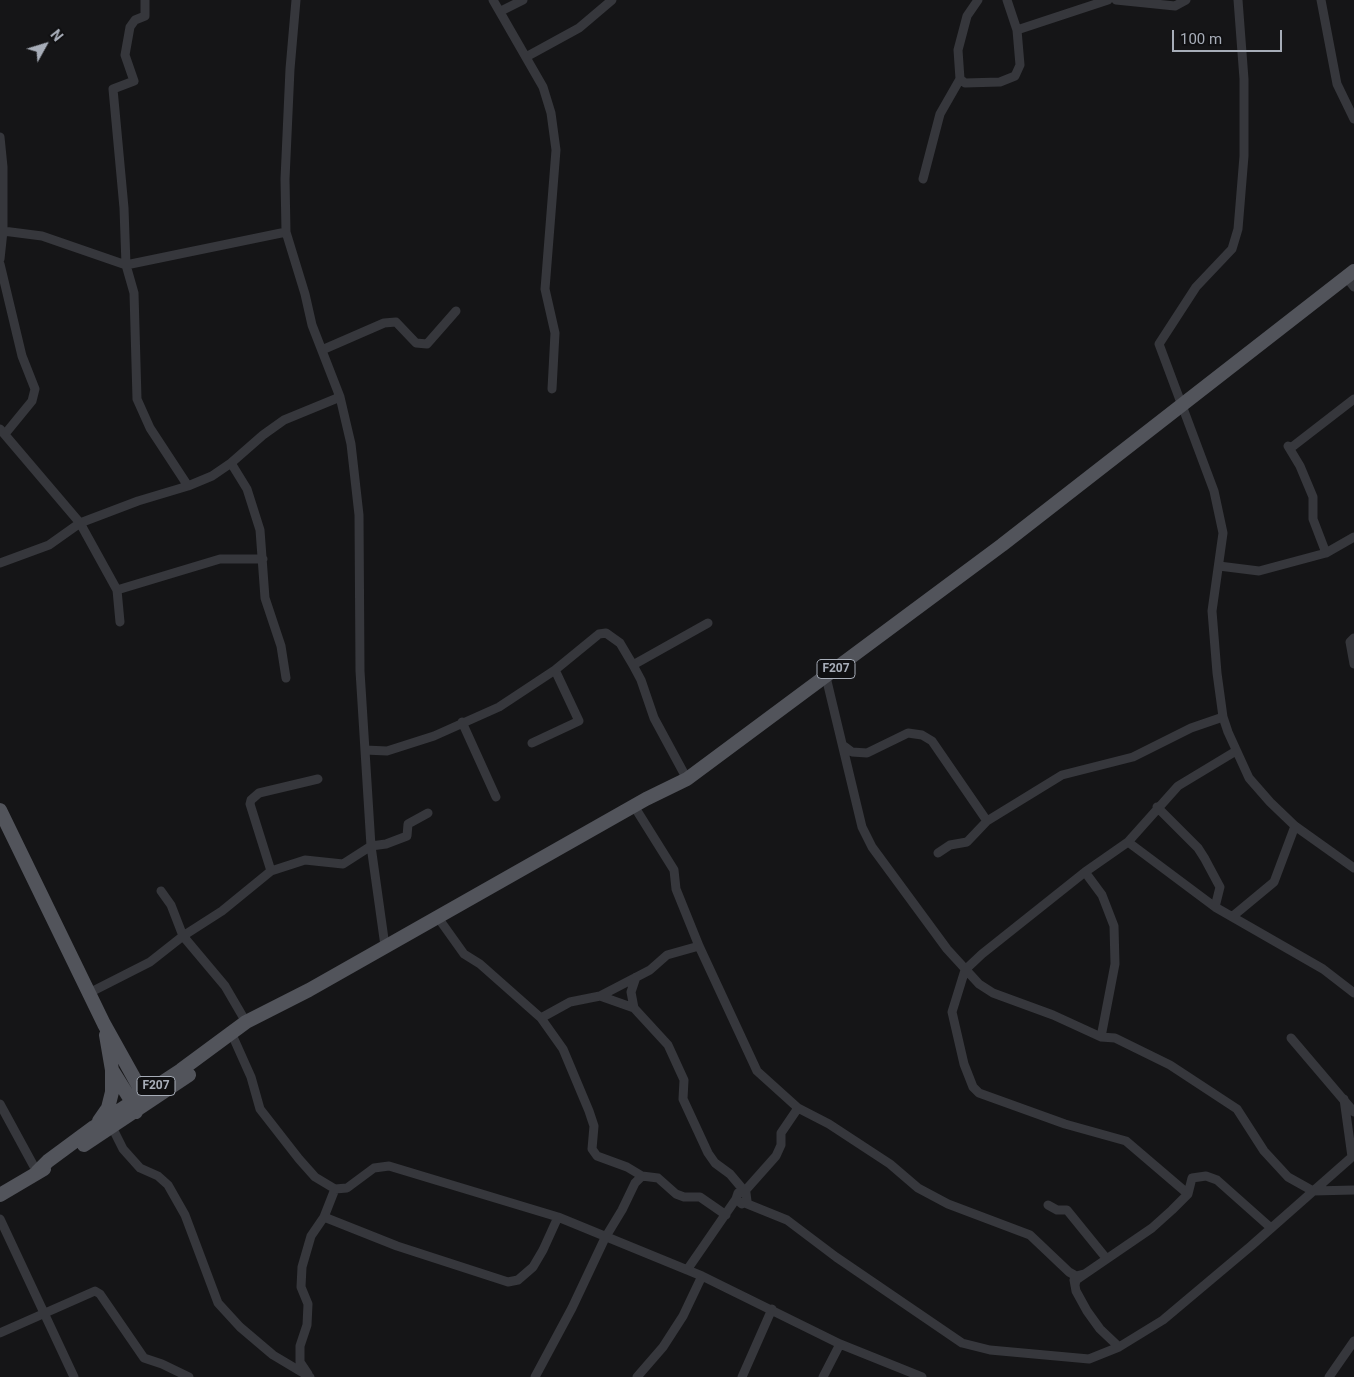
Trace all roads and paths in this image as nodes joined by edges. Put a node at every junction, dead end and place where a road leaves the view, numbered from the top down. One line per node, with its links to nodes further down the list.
1 (146, 0): 25 (street)
2 (296, 0): 21 (street)
3 (493, 0): 13 (street)
4 (524, 0): 13 (street)
5 (612, 0): 15 (street)
6 (978, 0): 16 (street)
7 (1007, 0): 14 (street)
8 (1108, 0): 14 (street)
9 (1116, 0): 10 (street)
10 (1186, 0)
11 (1238, 0): 32 (street)
12 (1321, 0): 17 (street)
13 (501, 11): 15 (street)
14 (1017, 30): 16 (street)
15 (526, 57): 29 (street)
16 (960, 79): 19 (street)
17 (1354, 119)
18 (0, 137): 20 (street)
19 (923, 179)
20 (4, 231): 22 (street); 25 (street)
21 (286, 232): 25 (street); 28 (street)
22 (1, 245): 23 (street)
23 (0, 259)
24 (0, 264): 33 (street)
25 (126, 265): 35 (street)
26 (1351, 278): 32 (main road, F207)
27 (456, 311): 28 (street)
28 (322, 350): 30 (street)
29 (552, 389)
30 (340, 397): 34 (street); 55 (street)
31 (1354, 399): 38 (street)
32 (1183, 406): 41 (street); 49 (main road, F207)
33 (3, 431): 36 (street)
34 (231, 463): 35 (street); 39 (street)
35 (188, 486): 36 (street)
36 (80, 523): 40 (street); 42 (street)
37 (1354, 537): 38 (street)
38 (1326, 553): 41 (street)
39 (262, 559): 42 (street); 50 (street)
40 (0, 563)
41 (1219, 566): 51 (street)
42 (117, 590): 43 (street)
43 (120, 622)
44 (708, 623): 47 (street)
45 (1354, 638): 46 (street)
46 (1354, 664)
47 (633, 665): 48 (street); 58 (street)
48 (555, 670): 52 (street); 53 (street)
49 (826, 677): 54 (street); 58 (main road, F207)
50 (286, 678)
51 (1223, 717): 56 (street); 64 (street)
52 (462, 722): 55 (street); 59 (street)
53 (532, 743)
54 (844, 746): 64 (street); 79 (street)
55 (366, 750): 67 (street)
56 (1236, 752): 61 (street); 65 (street)
57 (318, 779): 70 (street)
58 (687, 779): 60 (main road, F207)
59 (496, 797)
60 (634, 806): 75 (main road, F207); 78 (street)
61 (1157, 807): 66 (street); 73 (street)
62 (0, 810): 81 (main road, F207)
63 (428, 813): 67 (street)
64 (987, 821): 68 (street)
65 (1295, 826): 69 (street); 74 (street)
66 (1128, 842): 71 (street); 73 (street)
67 (371, 846): 70 (street); 77 (street)
68 (938, 853)
69 (1354, 868)
70 (271, 871): 76 (street)
71 (1085, 872): 79 (street); 89 (street)
72 (161, 891): 76 (street)
73 (1215, 907): 74 (street)
74 (1233, 916): 82 (street)
75 (438, 919): 77 (main road, F207); 86 (street)
76 (183, 936): 81 (street); 87 (street)
77 (386, 946): 84 (main road, F207)
78 (699, 946): 80 (street); 98 (street)
79 (965, 970): 89 (street); 108 (street)
80 (636, 977): 83 (street); 85 (street)
81 (89, 993): 88 (main road, F207)
82 (1354, 993)
83 (600, 996): 85 (street); 86 (street)
84 (278, 1007): 87 (main road, F207); 91 (main road, F207)
85 (634, 1008): 110 (street)
86 (541, 1018): 104 (street)
87 (246, 1022): 93 (main road, F207)
88 (104, 1024): 92 (main road, F207); 94 (main road, F207)
89 (1101, 1037): 107 (street)
90 (1291, 1038): 95 (street)
91 (234, 1040): 96 (main road, F207); 105 (street)
92 (112, 1070): 96 (main road, F207); 100 (main road)
93 (181, 1070): 94 (main road); 96 (main road, F207)
94 (134, 1074): 96 (main road, F207)
95 (1344, 1099): 99 (street); 102 (street)
96 (140, 1103): 100 (main road, F207); 101 (main road, F207)
97 (0, 1104): 103 (street)
98 (798, 1108): 110 (street); 120 (street)
99 (1354, 1112)
100 (94, 1127): 103 (main road, F207)
101 (112, 1127): 103 (main road, F207); 133 (street)
102 (1353, 1154): 107 (street)
103 (37, 1172): 109 (main road, F207)
104 (642, 1176): 112 (street); 117 (street)
105 (335, 1189): 113 (street); 114 (street)
106 (1354, 1190): 107 (street)
107 (1313, 1191): 116 (street)
108 (1188, 1194): 116 (street); 118 (street)
109 (0, 1196)
110 (741, 1197): 112 (street); 129 (street)
111 (1048, 1205): 118 (street)
112 (726, 1215): 119 (street)
113 (324, 1217): 114 (street); 133 (street)
114 (558, 1217): 117 (street)
115 (0, 1219): 125 (street)
116 (1271, 1228): 129 (street)
117 (604, 1238): 119 (street); 130 (street)
118 (1106, 1258): 121 (street)
119 (687, 1270): 122 (street)
120 (1069, 1272): 121 (street); 123 (street)
121 (1084, 1274): 123 (street)
122 (702, 1276): 124 (street); 134 (street)
123 (1075, 1285): 129 (street)
124 (772, 1309): 128 (street); 135 (street)
125 (42, 1312): 126 (street); 131 (street); 132 (street)
126 (0, 1333)
127 (1354, 1341): 138 (street)
128 (840, 1344): 136 (street); 137 (street)
129 (1119, 1347)
130 (537, 1376)
131 (74, 1377)
132 (189, 1377)
133 (310, 1377)
134 (637, 1377)
135 (742, 1377)
136 (823, 1377)
137 (922, 1377)
138 (1329, 1377)

